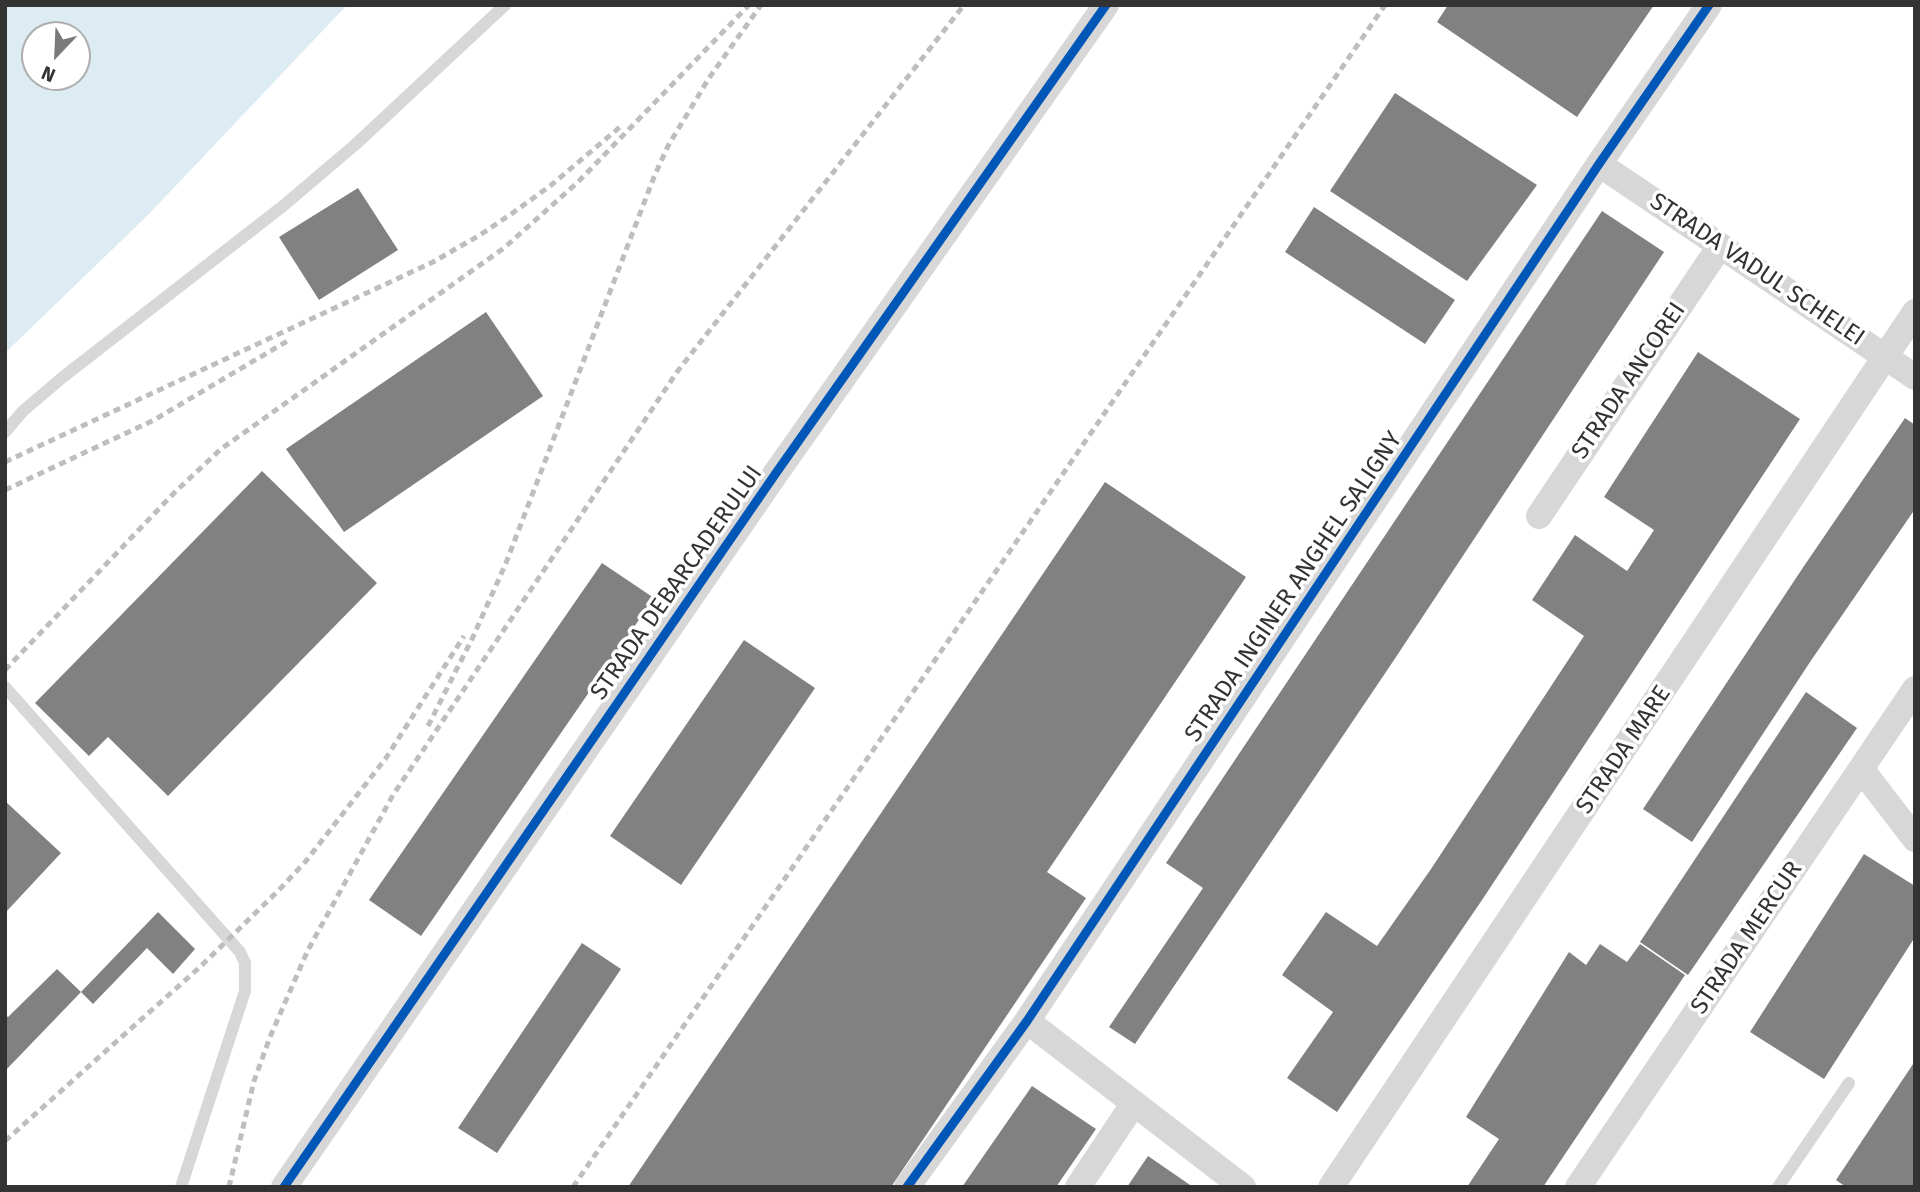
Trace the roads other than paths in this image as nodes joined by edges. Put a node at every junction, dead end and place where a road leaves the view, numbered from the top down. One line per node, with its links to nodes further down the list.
1 (505, 5): 9 (lane)
2 (1106, 5): 19 (street, STRADA DEBARCADERULUI)
3 (1709, 5): 4 (street, STRADA INGINER ANGHEL SALIGNY)
4 (1599, 164): 5 (street, STRADA VADUL SCHELEI); 15 (street, STRADA INGINER ANGHEL SALIGNY)
5 (1720, 246): 7 (street, STRADA VADUL SCHELEI); 10 (street, STRADA ANCOREI)
6 (1915, 312): 7 (street, STRADA MARE)
7 (1886, 358): 8 (street, STRADA VADUL SCHELEI); 23 (street, STRADA MARE)
8 (1915, 377)
9 (5, 432)
10 (1539, 516)
11 (5, 687): 18 (lane)
12 (1915, 688): 13 (street, STRADA MERCUR)
13 (1862, 770): 14 (street); 24 (street, STRADA MERCUR)
14 (1915, 839)
15 (1027, 1021): 17 (street); 20 (street, STRADA INGINER ANGHEL SALIGNY)
16 (1849, 1083): 25 (lane)
17 (1134, 1103): 21 (street); 22 (street)
18 (181, 1187)
19 (284, 1187)
20 (907, 1187)
21 (1078, 1187)
22 (1243, 1187)
23 (1331, 1187)
24 (1578, 1187)
25 (1778, 1187)

